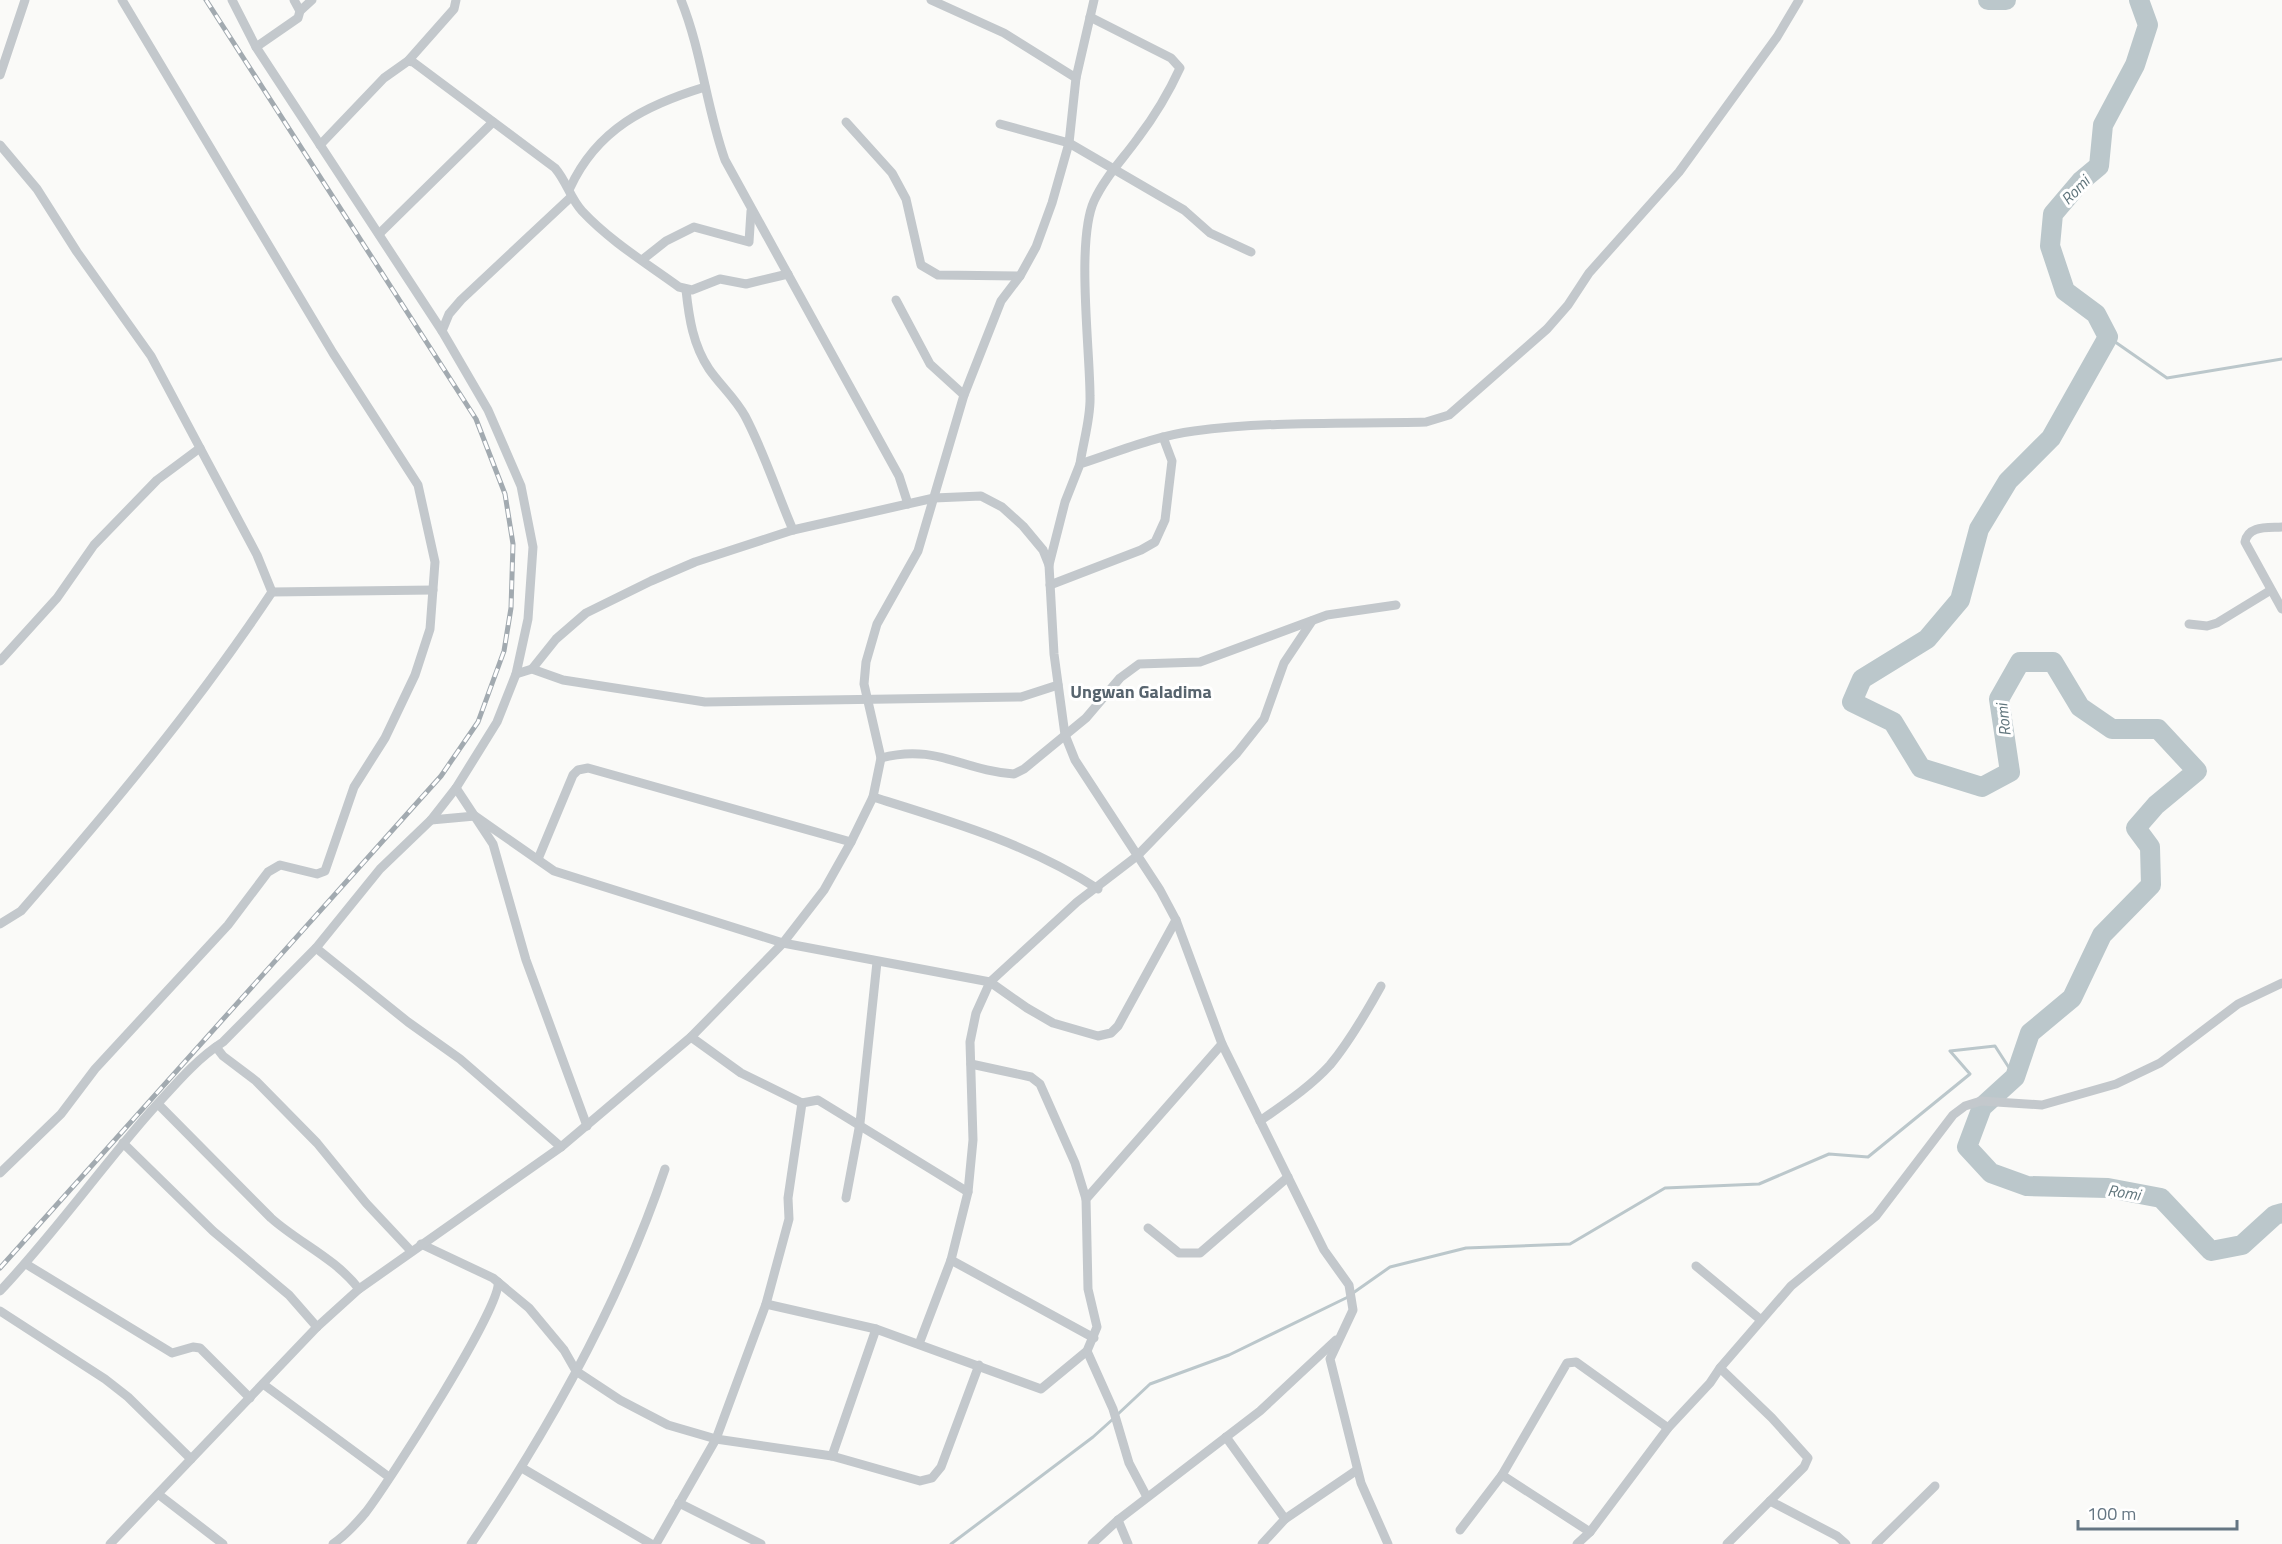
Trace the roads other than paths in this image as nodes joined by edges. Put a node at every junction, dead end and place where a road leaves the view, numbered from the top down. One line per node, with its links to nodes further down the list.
1 (25, 0): 15 (street)
2 (122, 0): 45 (street)
3 (232, 0): 13 (street)
4 (294, 0): 11 (street)
5 (312, 0): 11 (street)
6 (456, 0): 14 (street)
7 (681, 0): 17 (street)
8 (931, 0): 16 (street)
9 (1094, 0): 12 (street)
10 (1799, 0): 36 (street)
11 (300, 11): 13 (street)
12 (1090, 17): 16 (street); 24 (street)
13 (256, 47): 23 (street)
14 (408, 61): 18 (street); 23 (street)
15 (0, 75)
16 (1076, 78): 21 (street)
17 (705, 87): 25 (street); 26 (street)
18 (493, 122): 25 (street); 27 (street)
19 (846, 122): 31 (street)
20 (1000, 123): 21 (street)
21 (1069, 143): 24 (street); 31 (street)
22 (0, 145): 37 (street)
23 (320, 145): 27 (street)
24 (1113, 168): 28 (street); 38 (street)
25 (570, 192): 29 (street); 34 (street)
26 (751, 208): 29 (street); 30 (street)
27 (379, 234): 34 (street)
28 (1251, 252)
29 (642, 260): 32 (street)
30 (788, 274): 32 (street); 40 (street)
31 (1020, 276): 35 (street)
32 (686, 290): 42 (street)
33 (896, 300): 35 (street)
34 (442, 331): 54 (street)
35 (964, 395): 39 (street)
36 (1163, 437): 38 (street); 44 (street)
37 (200, 448): 47 (street); 52 (street)
38 (1080, 464): 43 (street)
39 (934, 498): 40 (street); 43 (street); 56 (street)
40 (908, 504): 42 (street)
41 (2282, 527): 46 (street)
42 (793, 530): 53 (street)
43 (1049, 565): 44 (street)
44 (1050, 585): 55 (street)
45 (433, 590): 47 (street); 87 (street)
46 (2271, 590): 49 (street); 51 (street)
47 (272, 592): 68 (street)
48 (1396, 605): 50 (street)
49 (2282, 609)
50 (1312, 621): 57 (street); 64 (street)
51 (2189, 624)
52 (0, 661)
53 (532, 669): 54 (street); 56 (street)
54 (516, 674): 59 (street)
55 (1058, 685): 56 (street); 57 (street)
56 (866, 700): 58 (street)
57 (1065, 735): 58 (street); 64 (street)
58 (881, 758): 60 (street)
59 (456, 788): 61 (street); 62 (street)
60 (873, 797): 63 (street); 66 (street)
61 (475, 816): 62 (street); 65 (street); 83 (street)
62 (431, 820): 70 (street)
63 (851, 842): 65 (street); 69 (street)
64 (1137, 856): 66 (street); 67 (street)
65 (538, 859): 69 (street)
66 (1098, 888): 72 (street)
67 (1176, 920): 72 (street); 76 (street)
68 (0, 924)
69 (783, 943): 71 (street); 75 (street)
70 (316, 948): 77 (street); 85 (street)
71 (877, 962): 72 (street); 82 (street)
72 (990, 982): 78 (street)
73 (2282, 983): 103 (street)
74 (1382, 986): 81 (street)
75 (691, 1037): 79 (street); 83 (street)
76 (1221, 1044): 81 (street); 91 (street)
77 (216, 1047): 80 (street); 94 (street)
78 (971, 1064): 89 (street); 91 (street)
79 (802, 1103): 82 (street); 101 (street)
80 (158, 1104): 84 (street); 99 (street)
81 (1260, 1121): 88 (street)
82 (860, 1123): 89 (street); 90 (street)
83 (587, 1125): 85 (street)
84 (123, 1143): 96 (street); 104 (street)
85 (561, 1147): 93 (street)
86 (665, 1169): 112 (street)
87 (0, 1173)
88 (1288, 1177): 92 (street); 106 (street)
89 (968, 1192): 95 (street)
90 (846, 1198)
91 (1086, 1199): 107 (street)
92 (1148, 1228)
93 (421, 1244): 94 (street); 98 (street)
94 (411, 1251): 99 (street)
95 (951, 1260): 107 (street); 108 (street)
96 (26, 1264): 100 (street); 114 (street)
97 (1696, 1266): 103 (street)
98 (498, 1282): 112 (street); 123 (street)
99 (359, 1289): 104 (street)
100 (0, 1291)
101 (766, 1304): 105 (street); 117 (street)
102 (0, 1311): 119 (street)
103 (1761, 1320): 111 (street)
104 (318, 1327): 113 (street)
105 (876, 1329): 108 (street); 118 (street)
106 (1338, 1337): 116 (street); 121 (street)
107 (1094, 1338): 109 (street)
108 (919, 1344): 110 (street)
109 (1086, 1352): 110 (street); 126 (street)
110 (979, 1365): 118 (street)
111 (1720, 1368): 115 (street); 127 (street)
112 (576, 1371): 117 (street); 120 (street)
113 (263, 1384): 114 (street); 123 (street)
114 (250, 1398): 119 (street)
115 (1668, 1428): 122 (street); 132 (street)
116 (1227, 1437): 126 (street); 129 (street)
117 (716, 1439): 118 (street); 128 (street)
118 (832, 1456)
119 (191, 1459): 125 (street)
120 (522, 1468): 136 (street); 137 (street)
121 (1357, 1470): 129 (street); 142 (street)
122 (1502, 1475): 131 (street); 132 (street)
123 (389, 1477): 135 (street)
124 (1935, 1486): 146 (street)
125 (158, 1494): 133 (street); 134 (street)
126 (1148, 1497): 130 (street)
127 (1770, 1501): 144 (street); 145 (street)
128 (679, 1503): 137 (street); 138 (street)
129 (1285, 1519): 141 (street)
130 (1118, 1520): 139 (street); 140 (street)
131 (1460, 1530)
132 (1590, 1532): 143 (street)
133 (110, 1544)
134 (223, 1544)
135 (333, 1544)
136 (471, 1544)
137 (654, 1544)
138 (761, 1544)
139 (1092, 1544)
140 (1128, 1544)
141 (1262, 1544)
142 (1388, 1544)
143 (1577, 1544)
144 (1727, 1544)
145 (1846, 1544)
146 (1876, 1544)

